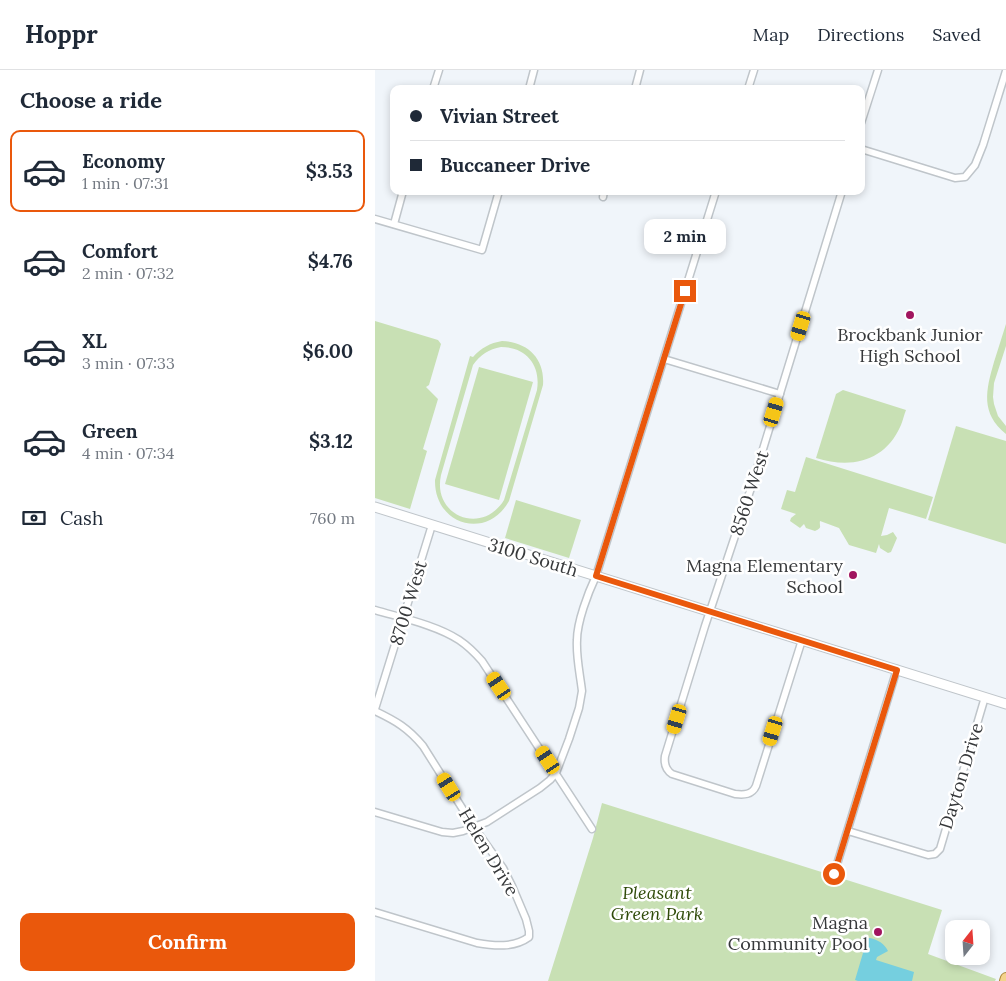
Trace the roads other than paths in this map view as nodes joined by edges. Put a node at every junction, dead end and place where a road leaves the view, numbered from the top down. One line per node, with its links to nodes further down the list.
1 (439, 70): 7 (street)
2 (534, 70): 8 (street)
3 (640, 70): 9 (street)
4 (753, 70): 10 (street)
5 (878, 70): 11 (street)
6 (1006, 71): 12 (street)
7 (434, 85)
8 (530, 85)
9 (636, 85)
10 (749, 85)
11 (865, 111)
12 (865, 150)
13 (402, 195): 18 (street)
14 (498, 195): 18 (street)
15 (715, 195): 19 (street)
16 (841, 195): 20 (street, 8560 West)
17 (375, 219): 18 (street)
18 (394, 224)
19 (664, 359): 20 (street); 23 (street)
20 (780, 394): 25 (street, 8560 West)
21 (375, 507): 22 (street, 3100 South)
22 (432, 525): 23 (street, 3100 South); 26 (street, 8700 West)
23 (596, 576): 25 (street, 3100 South); 32 (street)
24 (375, 610): 26 (street)
25 (711, 612): 27 (street, 3100 South); 27 (street, 8560 West)
26 (403, 619): 31 (street, 8700 West); 32 (street)
27 (802, 640): 28 (street, 3100 South)
28 (897, 670): 29 (street, 3100 South); 36 (street)
29 (985, 697): 30 (street, 3100 South); 36 (street, Dayton Drive)
30 (1006, 704)
31 (375, 711): 34 (street, Helen Drive)
32 (556, 773): 34 (street); 35 (street)
33 (375, 812): 34 (street)
34 (474, 828): 38 (street, Helen Drive)
35 (592, 829)
36 (847, 831): 37 (street)
37 (834, 874)
38 (375, 912)

